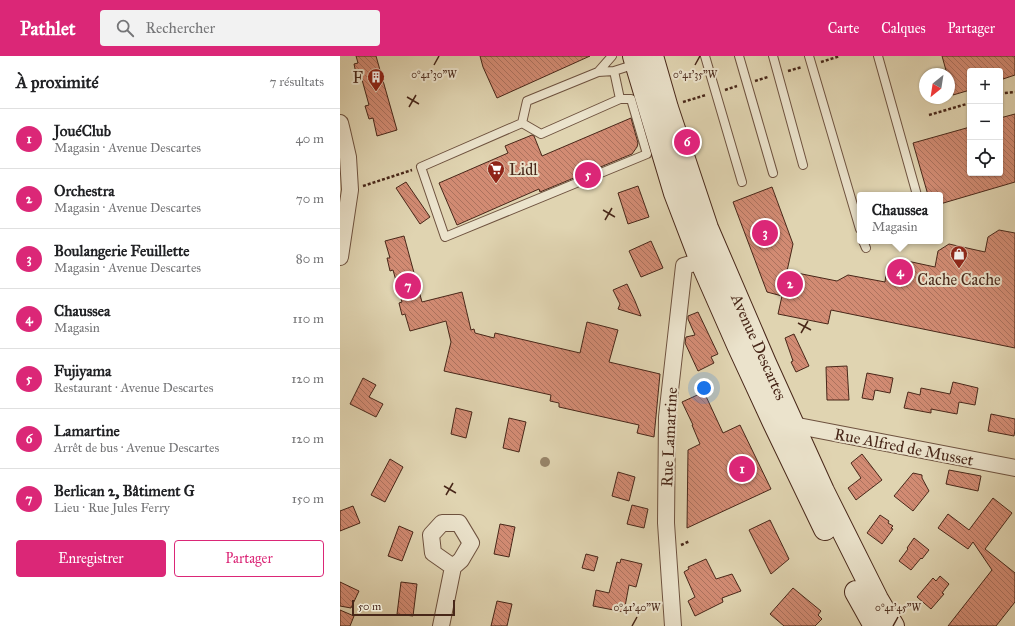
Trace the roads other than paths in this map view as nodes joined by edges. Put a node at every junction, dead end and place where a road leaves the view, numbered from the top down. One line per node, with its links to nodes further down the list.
1 (612, 56): 8 (lane)
2 (705, 56): 15 (lane)
3 (739, 56): 14 (lane)
4 (772, 56): 13 (lane)
5 (809, 56): 17 (lane)
6 (878, 56): 16 (lane)
7 (641, 59): 9 (lane); 19 (main road, Avenue Descartes); 20 (main road, Avenue Descartes)
8 (598, 72): 9 (lane); 11 (lane)
9 (614, 72): 10 (lane)
10 (620, 99): 11 (lane); 11 (lane)
11 (522, 123)
12 (341, 128): 18 (street)
13 (803, 164)
14 (773, 173)
15 (742, 182)
16 (916, 192)
17 (857, 219)
18 (340, 257)
19 (701, 261): 24 (street, Rue Lamartine); 25 (main road, Avenue Descartes)
20 (793, 425): 21 (street, Rue Alfred de Musset); 26 (main road, Avenue Descartes)
21 (1015, 468)
22 (453, 567): 23 (street)
23 (441, 626)
24 (673, 626)
25 (874, 626)
26 (893, 626)

